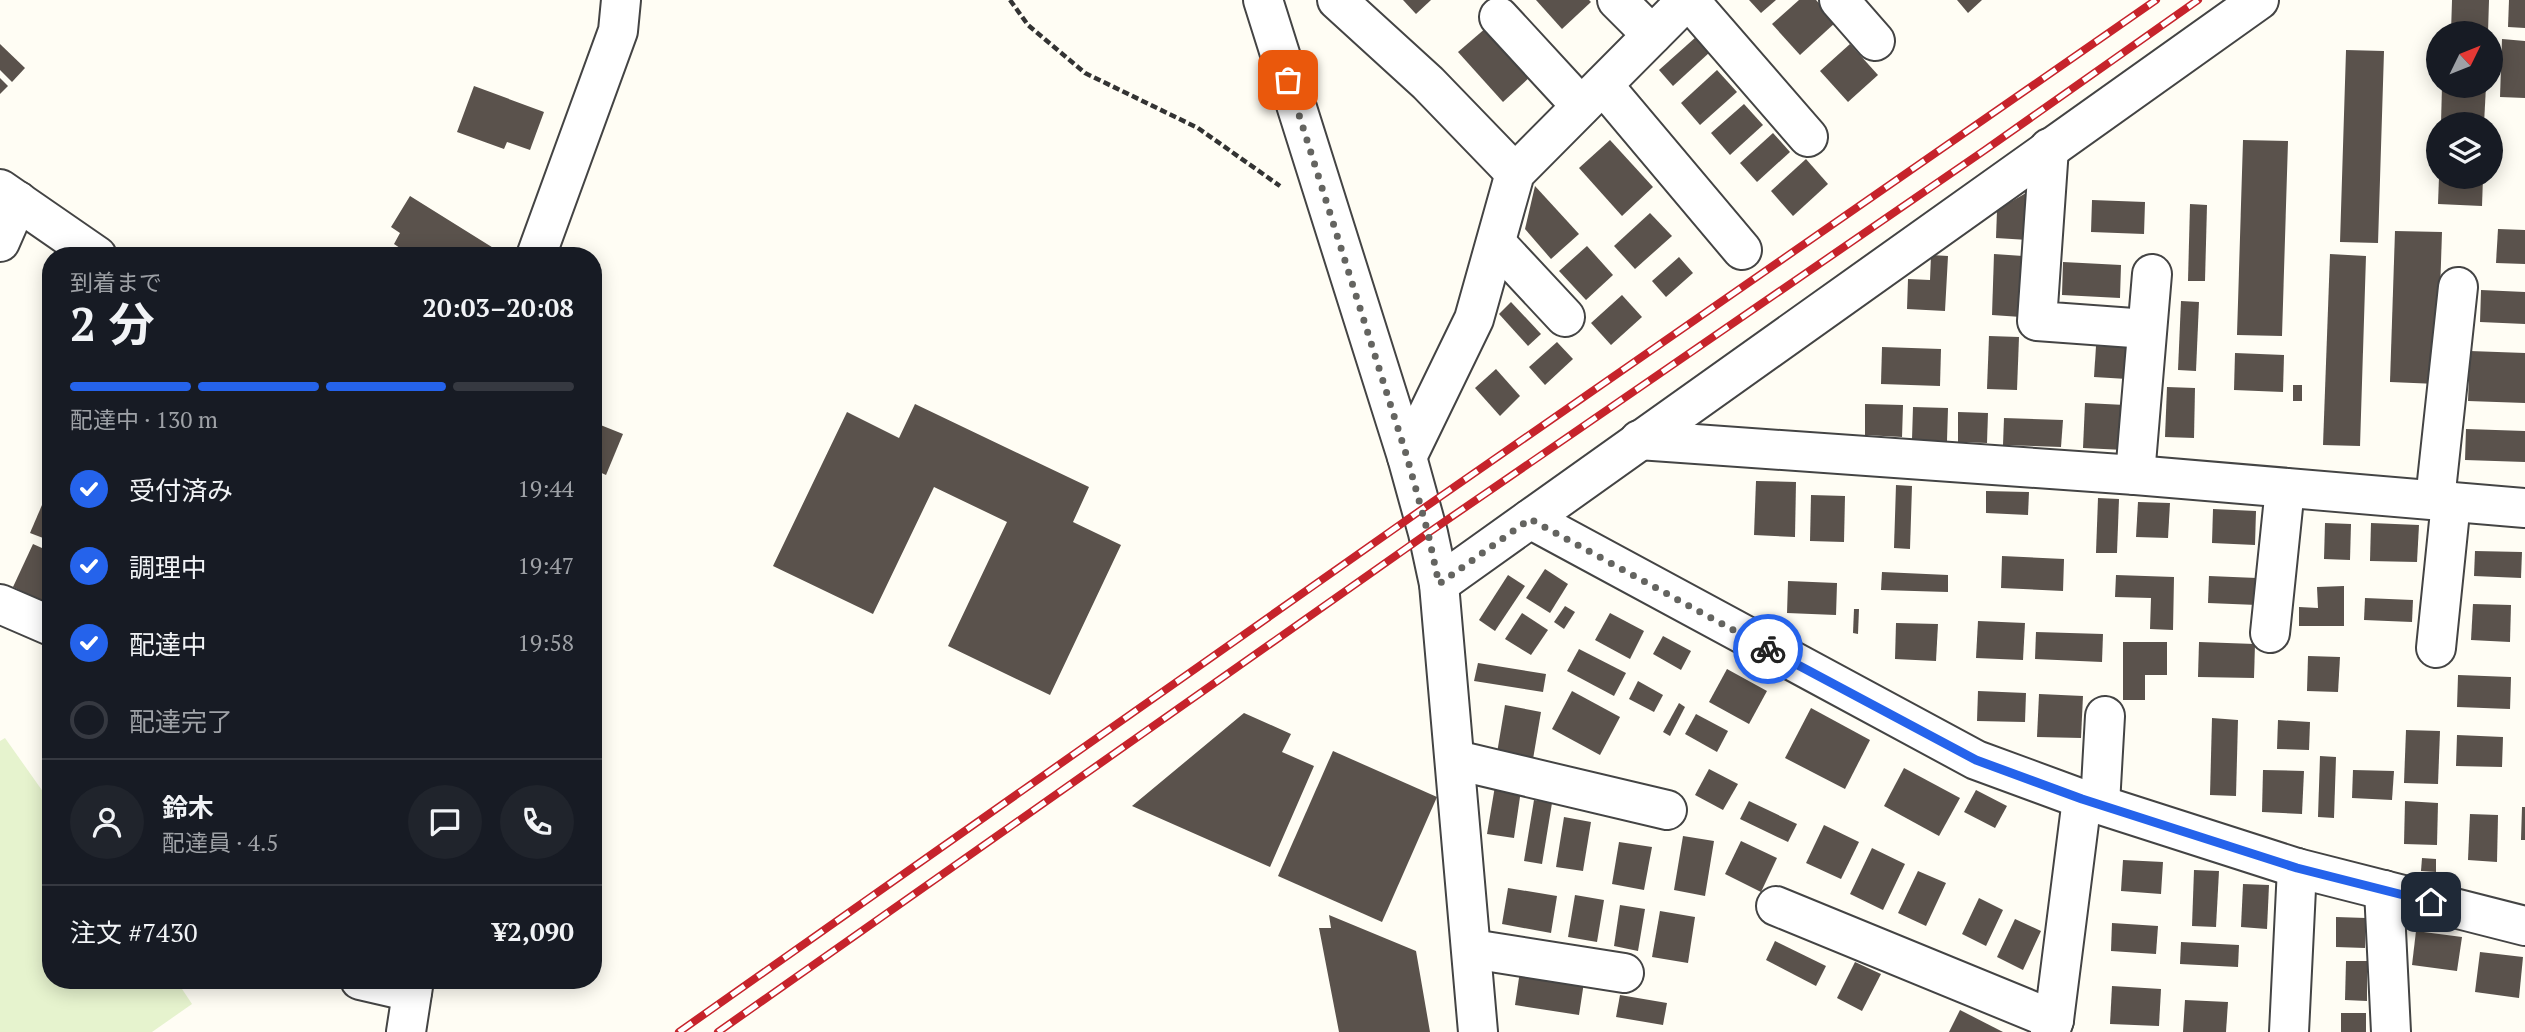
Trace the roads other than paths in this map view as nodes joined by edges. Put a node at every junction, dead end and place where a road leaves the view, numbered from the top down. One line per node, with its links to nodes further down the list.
1 (621, 0): 19 (street)
2 (1262, 0): 26 (street)
3 (1337, 0): 14 (street)
4 (1617, 0): 9 (street)
5 (1688, 0): 9 (street); 12 (street)
6 (1839, 0): 10 (street)
7 (2259, 0): 13 (street)
8 (1499, 17): 11 (street)
9 (1652, 35): 11 (street)
10 (1875, 41)
11 (1592, 95): 14 (street); 20 (street)
12 (1808, 137)
13 (2049, 148): 24 (street); 25 (street)
14 (1515, 173): 17 (street)
15 (9, 195): 16 (street); 18 (street)
16 (0, 242)
17 (1496, 243): 23 (street); 26 (street)
18 (84, 247)
19 (539, 247)
20 (1742, 250)
21 (2152, 274): 24 (street)
22 (2458, 287): 29 (street)
23 (1565, 317)
24 (2147, 329): 27 (street)
25 (1639, 440): 27 (street); 31 (street)
26 (1407, 457): 32 (street)
27 (2135, 475): 28 (street)
28 (2285, 488): 29 (street); 35 (street)
29 (2443, 501): 30 (street); 36 (street)
30 (2525, 508)
31 (1530, 519): 32 (street); 39 (street)
32 (1439, 584): 38 (street)
33 (0, 604): 34 (street)
34 (42, 622)
35 (2270, 634)
36 (2436, 648)
37 (2105, 716): 39 (street)
38 (1456, 760): 40 (street); 45 (street)
39 (2091, 802): 41 (street); 48 (street)
40 (1667, 810)
41 (2297, 868): 42 (street); 51 (street)
42 (2384, 890): 44 (street); 52 (street)
43 (1776, 906): 48 (street)
44 (2525, 926)
45 (1472, 949): 46 (street); 50 (street)
46 (1624, 973)
47 (413, 989): 49 (street)
48 (2052, 1026)
49 (406, 1032)
50 (1478, 1032)
51 (2289, 1032)
52 (2391, 1032)

